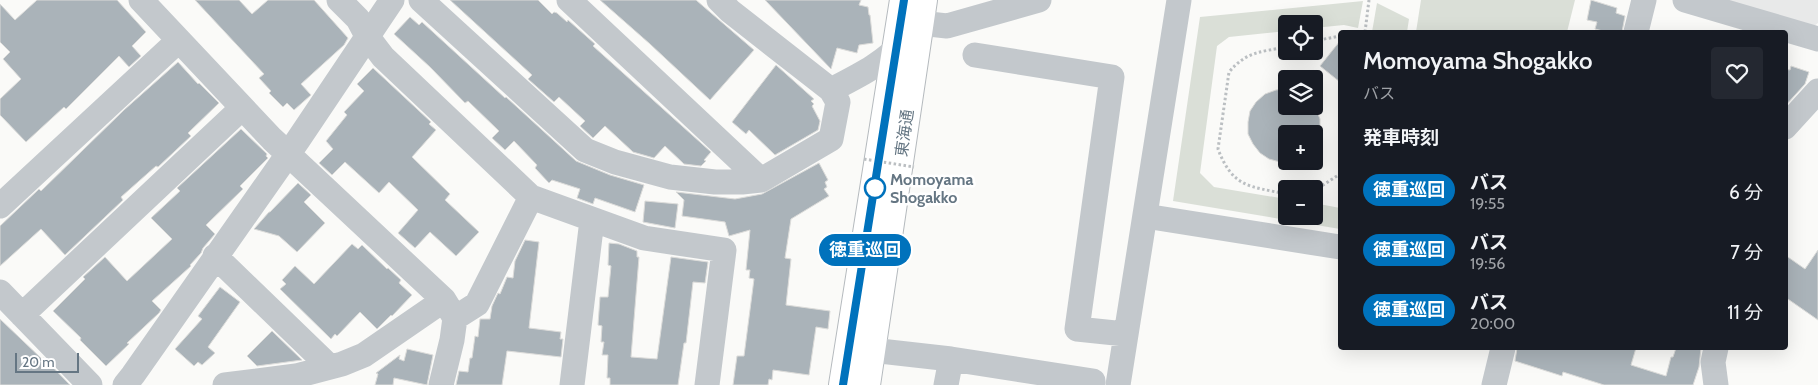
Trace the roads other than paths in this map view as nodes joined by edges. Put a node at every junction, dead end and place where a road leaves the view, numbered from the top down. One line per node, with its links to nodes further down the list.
1 (141, 0): 15 (street)
2 (339, 0): 13 (street)
3 (392, 0): 13 (street)
4 (421, 0): 23 (street)
5 (570, 0): 23 (street)
6 (719, 0): 18 (street)
7 (1040, 0): 11 (street)
8 (1178, 0): 26 (street)
9 (1644, 0): 12 (street)
10 (1685, 0): 14 (street)
11 (909, 6): 16 (main road, 東海通); 34 (main road, 東海通)
12 (1636, 30)
13 (367, 36): 22 (street); 24 (street)
14 (1818, 38)
15 (178, 41): 20 (street); 25 (street)
16 (897, 49): 18 (street); 47 (main road, 東海通)
17 (975, 55): 33 (street)
18 (832, 90): 23 (street)
19 (1818, 90): 21 (street)
20 (242, 108): 22 (street); 32 (street)
21 (1788, 124)
22 (287, 154): 29 (street); 31 (street)
23 (761, 180)
24 (531, 196): 27 (street); 31 (street)
25 (0, 206)
26 (1145, 216): 28 (street); 33 (street)
27 (592, 220): 45 (street); 46 (street)
28 (1338, 247)
29 (215, 256): 38 (street); 42 (street)
30 (0, 292): 32 (street)
31 (449, 309): 38 (street); 44 (street)
32 (22, 315): 41 (street)
33 (1125, 334): 50 (street)
34 (871, 350): 37 (street); 48 (main road, 東海通)
35 (1503, 350): 51 (street)
36 (1716, 350): 52 (street)
37 (951, 359): 40 (street); 49 (street)
38 (330, 367): 39 (street)
39 (295, 380): 43 (street)
40 (1093, 381)
41 (90, 385)
42 (125, 385)
43 (224, 385)
44 (442, 385)
45 (572, 385)
46 (707, 385)
47 (843, 385)
48 (866, 385)
49 (946, 385)
50 (1118, 385)
51 (1495, 385)
52 (1716, 385)

